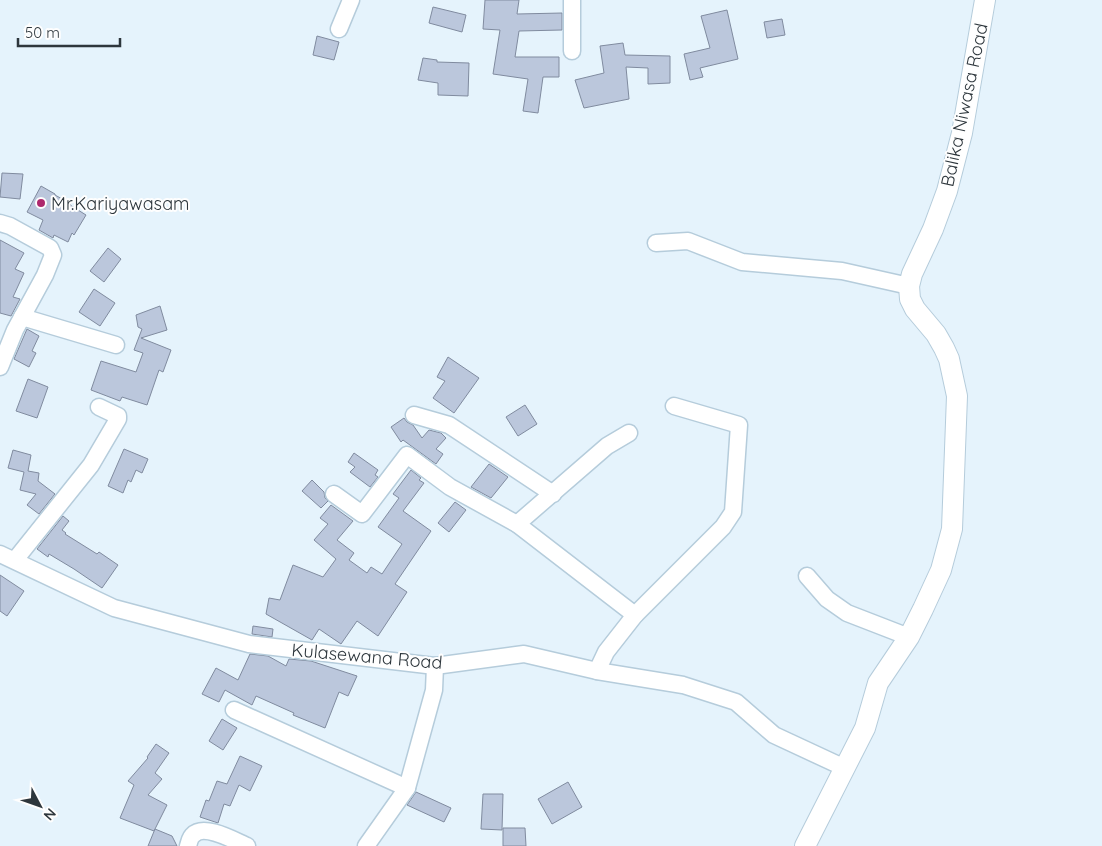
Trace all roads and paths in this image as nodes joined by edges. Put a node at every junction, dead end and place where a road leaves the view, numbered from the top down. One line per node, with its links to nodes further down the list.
1 (351, 0): 4 (street)
2 (572, 0): 5 (street)
3 (985, 0): 8 (street, Balika Niwasa Road)
4 (339, 29)
5 (572, 51)
6 (0, 223): 9 (street)
7 (656, 242): 8 (street)
8 (909, 286): 22 (street)
9 (18, 323): 10 (street); 11 (street)
10 (116, 345)
11 (0, 368)
12 (674, 406): 21 (street)
13 (99, 407): 19 (street)
14 (414, 415): 17 (street)
15 (630, 434): 17 (street)
16 (334, 494): 18 (street)
17 (553, 494): 18 (street)
18 (517, 524): 21 (street)
19 (7, 557): 23 (street, Kulasewana Road)
20 (806, 576): 22 (street)
21 (635, 615): 24 (street)
22 (909, 637): 26 (street)
23 (435, 666): 24 (street, Kulasewana Road); 27 (street)
24 (598, 671): 26 (street, Kulasewana Road)
25 (234, 710): 27 (street)
26 (845, 768): 31 (street)
27 (407, 788): 30 (street)
28 (188, 846): 29 (street)
29 (247, 846)
30 (366, 846)
31 (805, 846)

